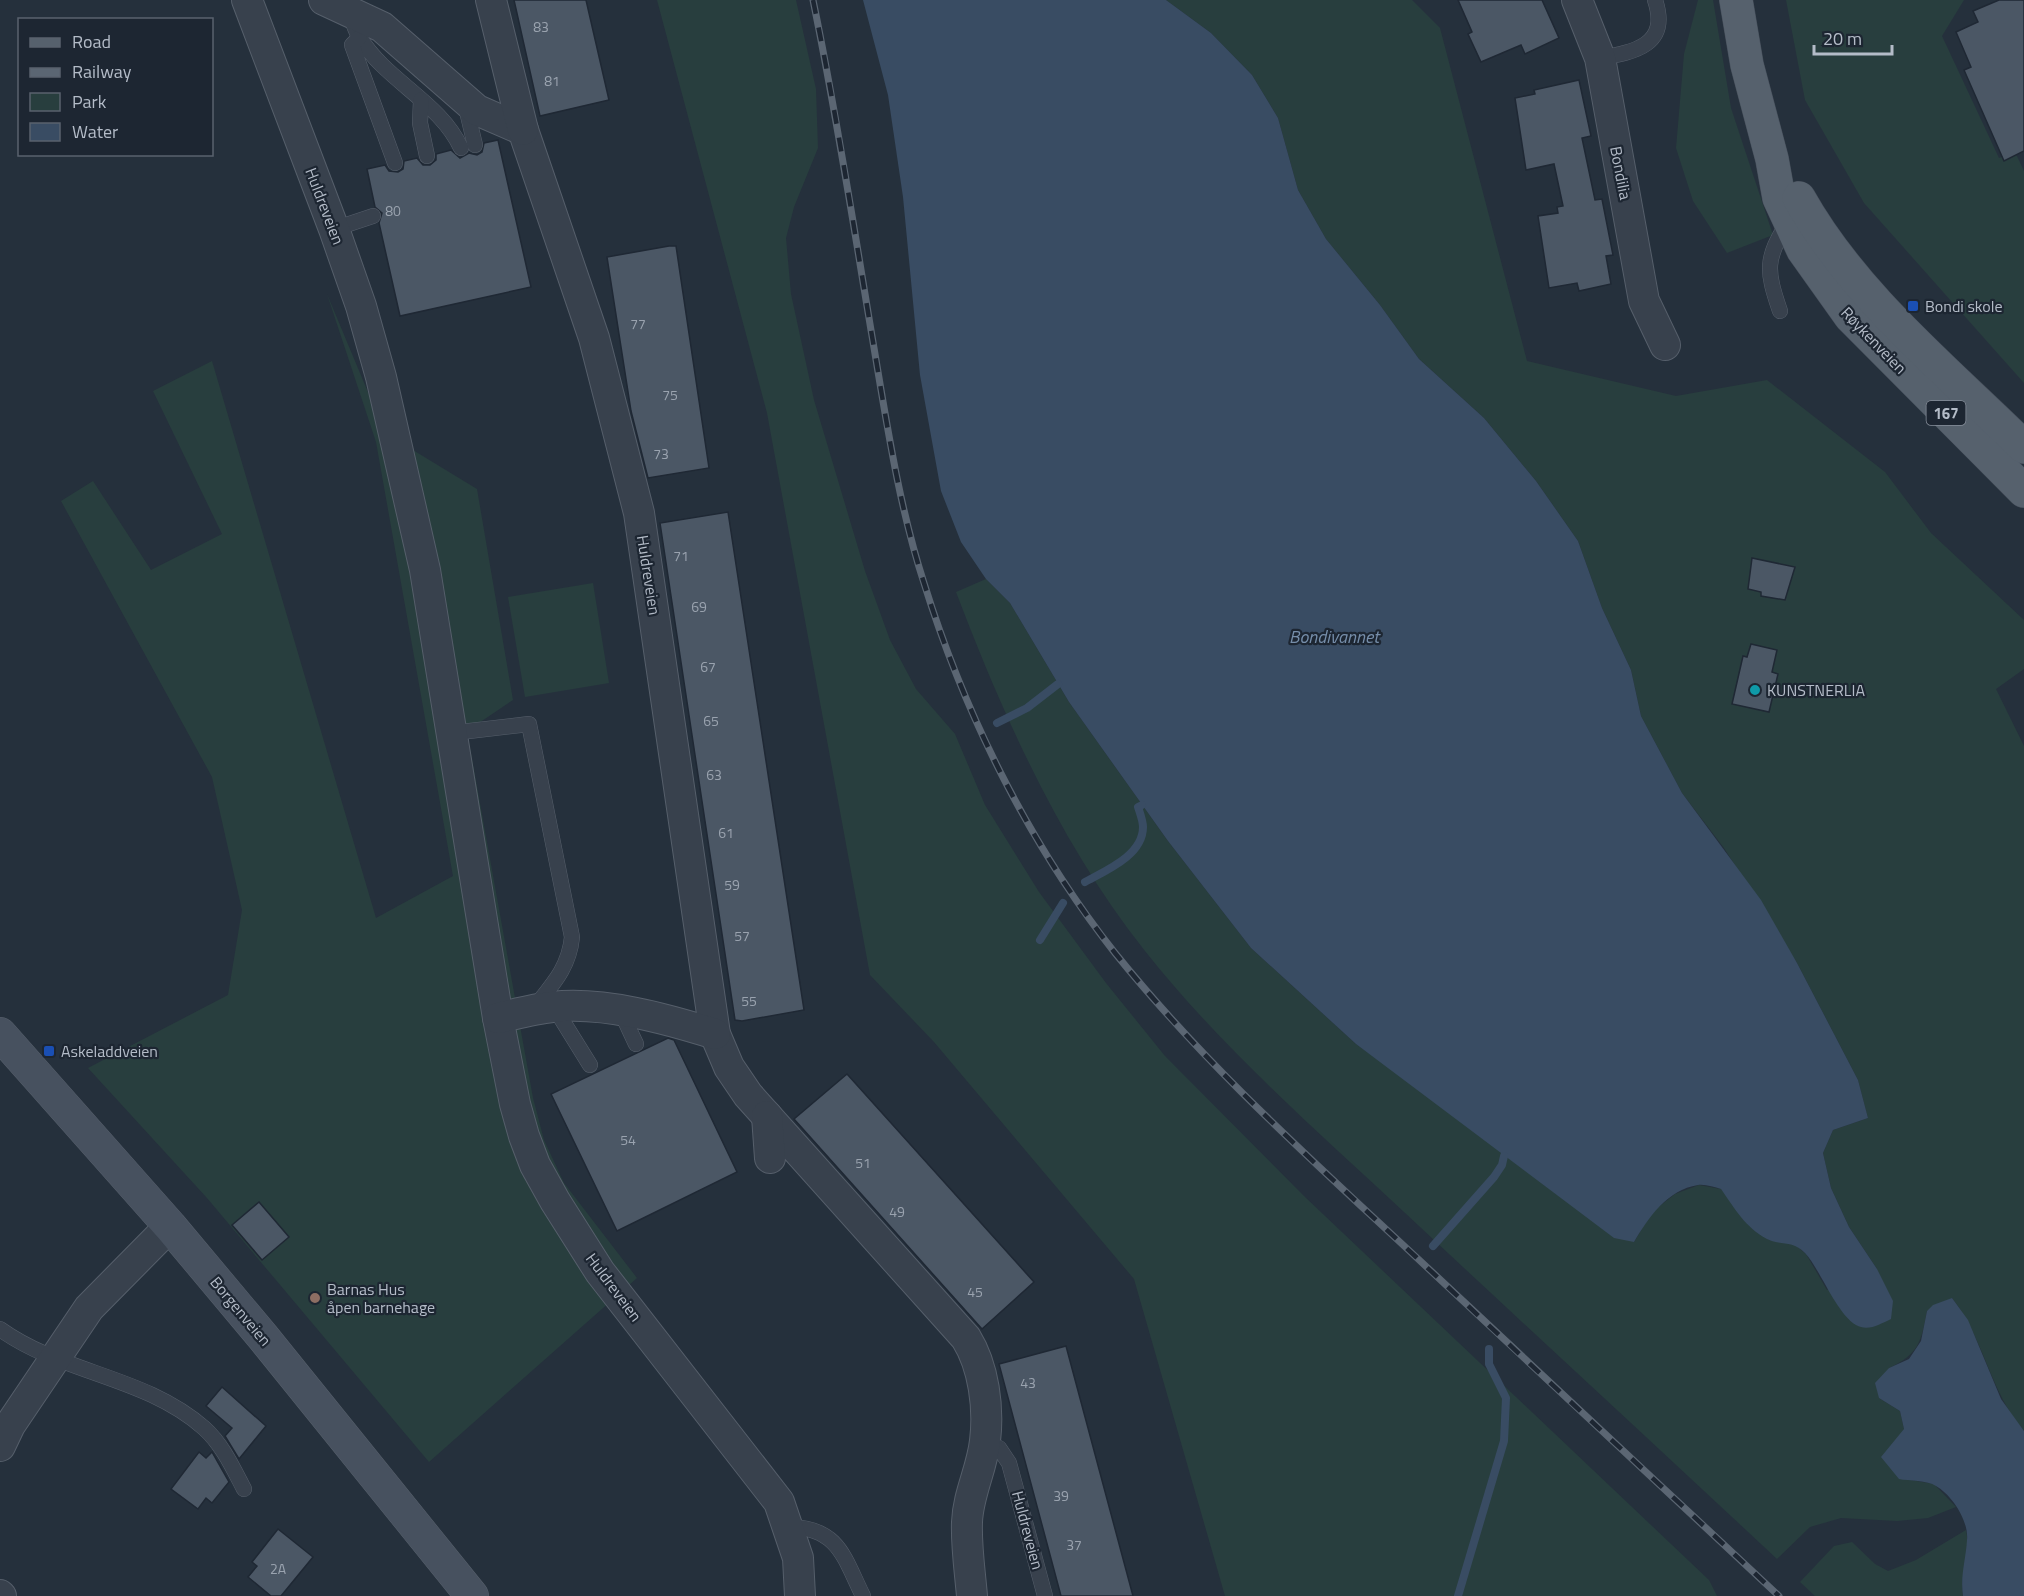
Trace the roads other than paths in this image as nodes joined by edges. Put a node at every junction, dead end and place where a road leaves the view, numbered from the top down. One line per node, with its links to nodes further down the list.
1 (247, 0): 16 (street, Huldreveien)
2 (491, 0): 10 (street, Huldreveien)
3 (1577, 0): 7 (street, Bondilia)
4 (1655, 0): 7 (lane)
5 (1736, 0): 12 (main road, Røykenveien / 167)
6 (355, 15): 8 (lane); 9 (street); 13 (lane)
7 (1600, 58): 18 (street, Bondilia)
8 (421, 100): 9 (lane); 11 (lane)
9 (464, 100): 10 (street)
10 (523, 130): 26 (street, Huldreveien)
11 (427, 156)
12 (1772, 159): 15 (main road, Røykenveien / 167); 19 (main road, Røykenveien / 167)
13 (395, 163)
14 (373, 216): 16 (lane)
15 (1788, 222): 17 (lane); 20 (main road, Røykenveien / 167)
16 (334, 229): 21 (street, Huldreveien)
17 (1780, 311)
18 (1665, 345)
19 (2024, 447)
20 (2023, 486)
21 (452, 733): 22 (lane); 24 (street, Huldreveien)
22 (543, 1009): 23 (street); 24 (street); 28 (lane)
23 (621, 1012): 26 (street); 27 (lane)
24 (498, 1018): 37 (street, Huldreveien)
25 (0, 1034): 31 (street, Borgenveien)
26 (715, 1034): 29 (street, Huldreveien)
27 (636, 1044)
28 (590, 1065)
29 (767, 1116): 30 (street); 34 (street, Huldreveien)
30 (770, 1158)
31 (170, 1226): 33 (street); 38 (street, Borgenveien)
32 (0, 1329): 33 (lane)
33 (54, 1358): 35 (street); 36 (lane)
34 (985, 1442): 41 (street, Huldreveien); 42 (lane, Huldreveien)
35 (0, 1446)
36 (244, 1489)
37 (790, 1527): 39 (street, Huldreveien); 40 (lane)
38 (472, 1596)
39 (800, 1596)
40 (863, 1596)
41 (972, 1596)
42 (1045, 1596)

